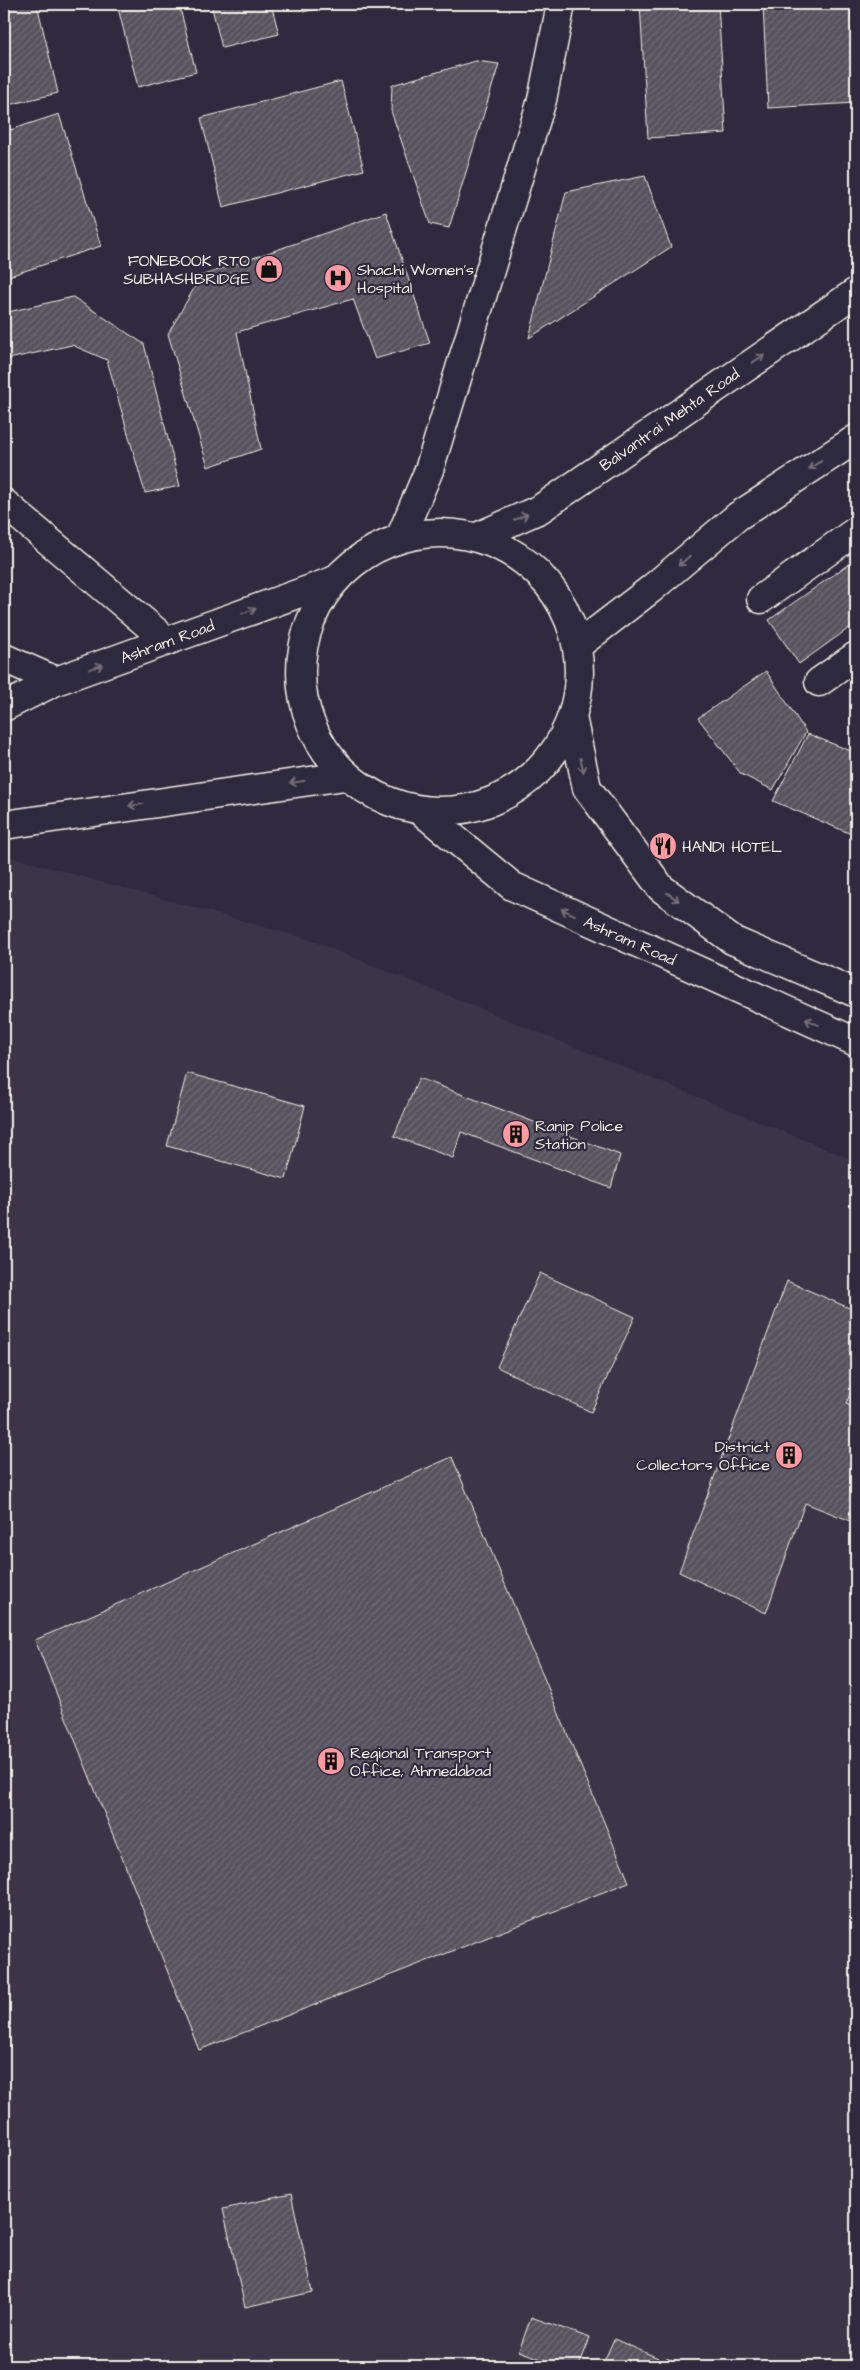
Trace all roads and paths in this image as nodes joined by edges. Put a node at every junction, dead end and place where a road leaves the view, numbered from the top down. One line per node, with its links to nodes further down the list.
1 (560, 4): 7 (main road)
2 (856, 292): 6 (main road, Balvantrai Mehta Road, one-way to 2)
3 (856, 438): 11 (main road, one-way to 11)
4 (4, 503): 10 (main road)
5 (856, 531): 9 (main road)
6 (477, 537): 7 (main road); 11 (main road)
7 (400, 538): 8 (main road)
8 (333, 581): 10 (main road, Ashram Road, one-way to 8); 18 (main road)
9 (761, 599)
10 (167, 641): 14 (main road, Ashram Road, one-way to 10)
11 (577, 646): 17 (main road)
12 (856, 656): 15 (main road)
13 (4, 658): 14 (main road)
14 (56, 681): 16 (main road, Ashram Road)
15 (819, 682)
16 (4, 707)
17 (572, 718): 19 (main road); 21 (main road, one-way to 21)
18 (345, 776): 19 (main road); 20 (main road, one-way to 20)
19 (421, 812): 22 (main road, Ashram Road, one-way to 19)
20 (4, 825)
21 (856, 993)
22 (856, 1042)

